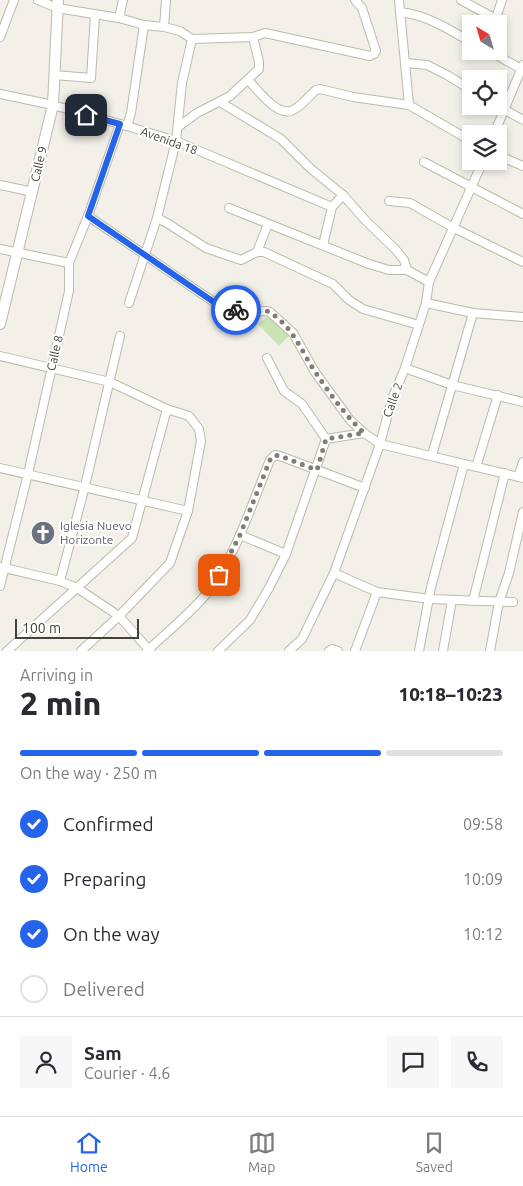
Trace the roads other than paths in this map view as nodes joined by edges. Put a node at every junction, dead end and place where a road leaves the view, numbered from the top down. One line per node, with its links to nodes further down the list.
1 (14, 0): 17 (street)
2 (38, 0): 9 (street)
3 (123, 0): 14 (street)
4 (166, 0): 16 (street)
5 (355, 0): 18 (street)
6 (399, 0): 10 (street)
7 (461, 0): 12 (street)
8 (502, 0): 13 (street)
9 (58, 4): 11 (street); 24 (street, Calle 9)
10 (400, 12): 19 (street); 22 (street)
11 (95, 15): 14 (street); 24 (street)
12 (485, 15)
13 (497, 15)
14 (119, 18): 15 (street)
15 (144, 25): 16 (street); 34 (street, Calle 8)
16 (164, 27): 20 (street)
17 (0, 37)
18 (252, 37): 20 (street); 25 (street)
19 (462, 37)
20 (192, 39): 35 (street)
21 (506, 60): 23 (street)
22 (406, 63): 26 (street); 31 (street)
23 (522, 68): 28 (street)
24 (54, 75): 30 (street, Calle 9)
25 (248, 80): 29 (street); 31 (street)
26 (462, 84)
27 (0, 94): 30 (street, Avenida 18)
28 (507, 97)
29 (220, 102): 35 (street); 45 (street)
30 (52, 105): 34 (street, Avenida 18); 44 (street, Calle 9)
31 (409, 105): 36 (street)
32 (507, 111): 33 (street)
33 (523, 120)
34 (123, 125): 37 (street, Avenida 18); 50 (street, Calle 8)
35 (178, 127): 37 (street)
36 (462, 136)
37 (176, 142): 47 (street, Avenida 18); 51 (street)
38 (507, 159): 40 (street)
39 (424, 162): 43 (street)
40 (523, 166)
41 (479, 170): 43 (street, Calle 2)
42 (0, 185): 44 (street)
43 (471, 188): 49 (street); 53 (street, Calle 2)
44 (33, 192): 57 (street, Calle 9)
45 (343, 195): 47 (street); 61 (street)
46 (389, 201): 53 (street)
47 (332, 207): 54 (street)
48 (229, 208): 52 (street)
49 (523, 214)
50 (88, 216): 58 (street); 60 (street, Calle 8)
51 (157, 218): 56 (street); 58 (street)
52 (268, 224): 54 (street); 56 (street)
53 (452, 227): 59 (street); 62 (street, Calle 2)
54 (322, 245): 61 (street)
55 (0, 250): 57 (street)
56 (258, 252): 68 (street)
57 (17, 253): 60 (street); 67 (street, Calle 9)
58 (146, 254): 63 (street); 79 (street)
59 (523, 262)
60 (69, 263): 73 (street, Calle 8)
61 (407, 270): 62 (street)
62 (429, 282): 64 (street, Calle 2)
63 (129, 303)
64 (426, 303): 65 (street); 68 (street, Calle 2)
65 (474, 312): 66 (street); 75 (street)
66 (523, 317)
67 (0, 324)
68 (419, 325): 72 (street, Calle 2)
69 (120, 336): 74 (street)
70 (0, 356): 73 (street)
71 (267, 358): 80 (street)
72 (405, 368): 75 (street); 81 (street, Calle 2)
73 (52, 369): 74 (street); 89 (street, Calle 8)
74 (110, 382): 78 (street); 91 (street)
75 (452, 385): 76 (street); 82 (street)
76 (498, 395): 77 (street); 85 (street)
77 (523, 402)
78 (168, 409): 93 (street); 94 (street)
79 (364, 433): 80 (street); 81 (street)
80 (326, 439): 87 (street)
81 (380, 444): 82 (street); 92 (street, Calle 2)
82 (432, 455): 84 (street)
83 (523, 462): 90 (street)
84 (464, 464): 85 (street); 104 (street)
85 (476, 467): 88 (street)
86 (0, 468): 89 (street)
87 (317, 470): 92 (street); 96 (street); 97 (street)
88 (504, 473): 90 (street); 106 (street)
89 (28, 474): 91 (street); 98 (street, Calle 8)
90 (521, 477)
91 (86, 486): 93 (street); 100 (street)
92 (365, 488): 99 (street, Calle 2)
93 (144, 499): 94 (street); 102 (street)
94 (188, 511): 109 (street)
95 (523, 512): 107 (street)
96 (240, 535): 97 (street); 110 (street)
97 (286, 554): 113 (street)
98 (3, 568): 100 (street); 101 (street, Calle 8)
99 (334, 573): 103 (street); 114 (street, Calle 2)
100 (60, 581): 102 (street)
101 (0, 586)
102 (77, 588): 109 (street); 111 (street)
103 (378, 592): 104 (street); 115 (street)
104 (430, 599): 105 (street); 116 (street)
105 (452, 600): 106 (street); 117 (street)
106 (473, 601): 107 (street)
107 (499, 602): 108 (street); 118 (street)
108 (513, 602)
109 (119, 616): 110 (street); 112 (street)
110 (149, 650)
111 (7, 651)
112 (81, 651)
113 (218, 651)
114 (289, 651)
115 (355, 651)
116 (418, 651)
117 (443, 651)
118 (490, 651)

